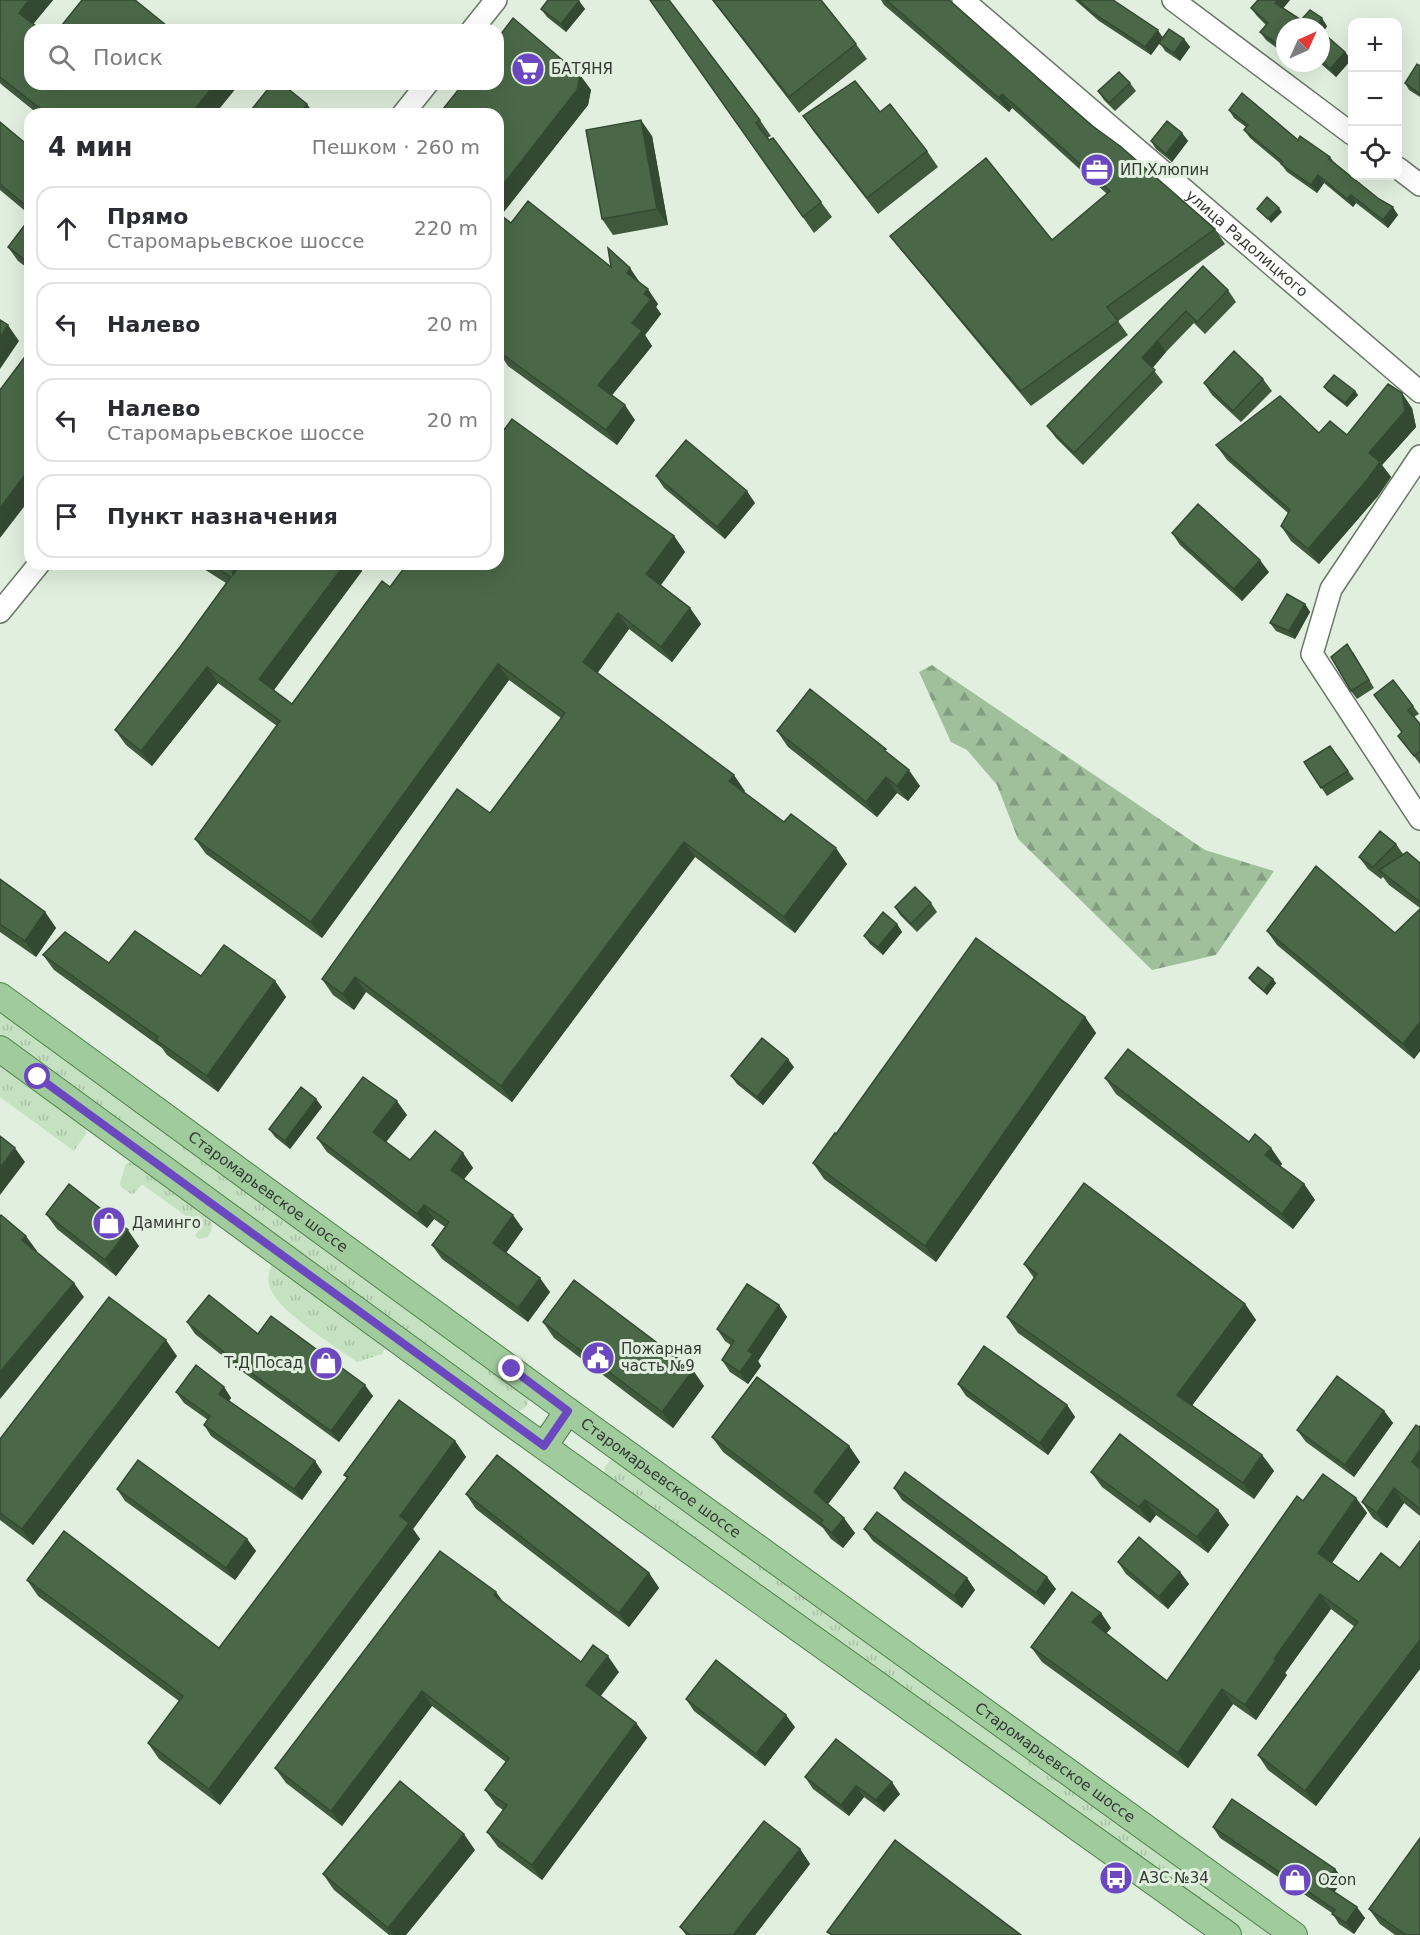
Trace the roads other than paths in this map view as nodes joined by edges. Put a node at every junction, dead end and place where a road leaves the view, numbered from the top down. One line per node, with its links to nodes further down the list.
1 (496, 0): 4 (street)
2 (963, 0): 10 (street, улица Радолицкого)
3 (1173, 0): 7 (street)
4 (477, 24)
5 (422, 90): 6 (street)
6 (408, 108)
7 (1348, 130)
8 (1402, 171): 9 (street)
9 (1420, 185)
10 (1420, 392)
11 (1420, 456): 14 (street)
12 (34, 570): 13 (street)
13 (0, 612)
14 (1420, 819)
15 (0, 996): 17 (main road, Старомарьевское шоссе)
16 (0, 1049): 18 (main road)
17 (568, 1411): 18 (main road); 20 (main road, Старомарьевское шоссе)
18 (544, 1446): 19 (main road)
19 (1228, 1935)
20 (1294, 1935)

